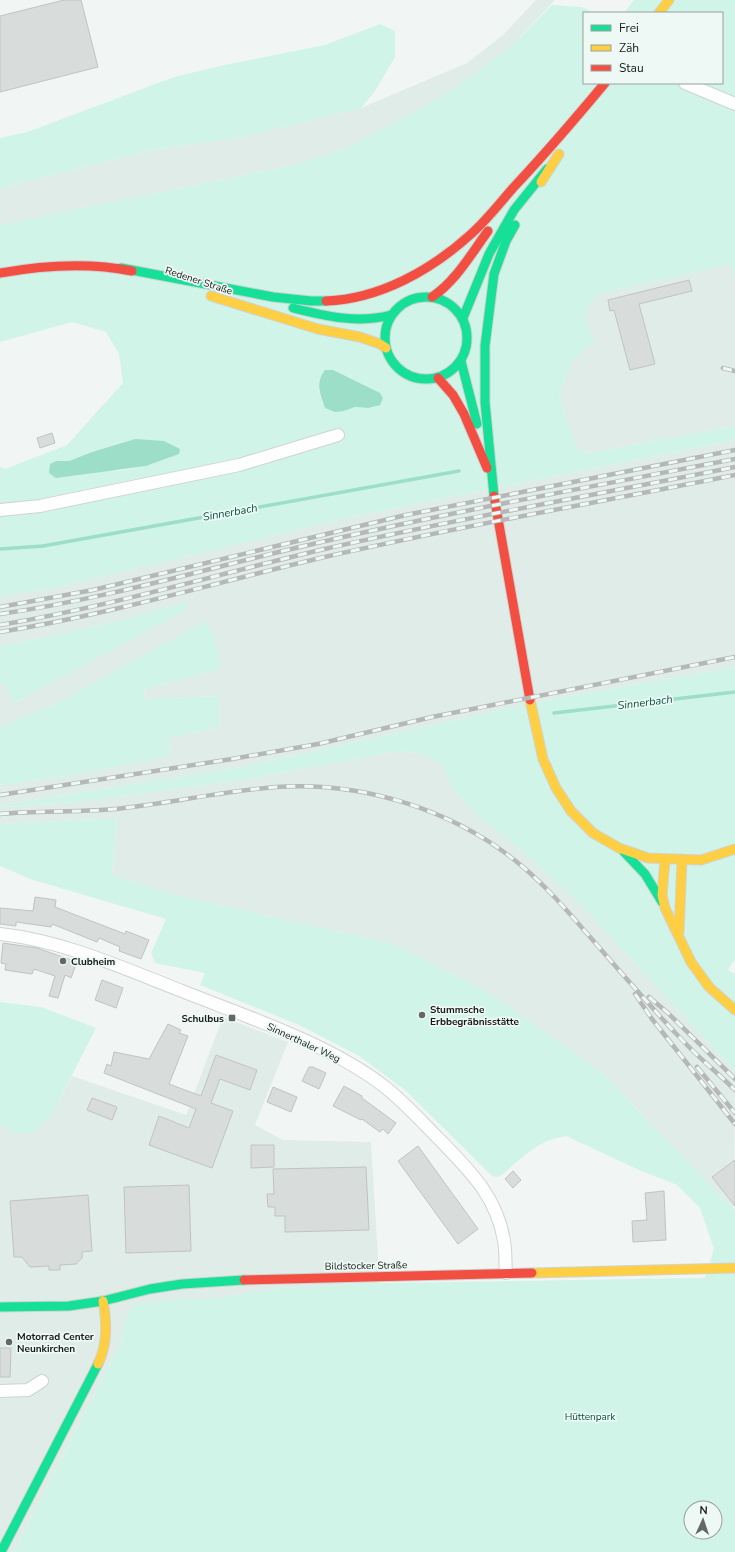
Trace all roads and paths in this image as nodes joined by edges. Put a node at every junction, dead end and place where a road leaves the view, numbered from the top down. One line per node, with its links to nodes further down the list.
1 (669, 0): 2 (main road)
2 (660, 12)
3 (606, 84): 7 (main road)
4 (606, 84): 8 (main road)
5 (687, 84): 6 (street)
6 (735, 104)
7 (571, 138)
8 (537, 163): 11 (main road); 12 (main road)
9 (121, 268): 10 (main road, Redener Straße); 11 (main road); 15 (main road, Redener Straße)
10 (0, 274)
11 (168, 276): 13 (main road)
12 (432, 297): 13 (main road); 14 (main road)
13 (391, 315): 15 (main road)
14 (463, 318): 16 (main road); 20 (main road)
15 (386, 348): 17 (main road)
16 (461, 361): 17 (main road); 19 (main road)
17 (438, 378): 19 (main road)
18 (338, 435): 21 (street)
19 (484, 462): 20 (main road)
20 (492, 486): 22 (main road)
21 (0, 510)
22 (619, 848): 24 (main road); 26 (main road)
23 (735, 849): 25 (main road)
24 (665, 860): 25 (main road); 26 (main road)
25 (682, 860): 28 (main road)
26 (665, 908): 28 (main road)
27 (0, 934): 31 (street, Sinnerthaler Weg)
28 (680, 938): 29 (main road)
29 (735, 1010)
30 (735, 1268): 31 (main road, Bildstocker Straße)
31 (506, 1273): 32 (main road, Bildstocker Straße)
32 (103, 1301): 33 (main road, Bildstocker Straße); 36 (main road)
33 (0, 1307)
34 (42, 1382): 35 (street)
35 (0, 1391)
36 (1, 1552)

